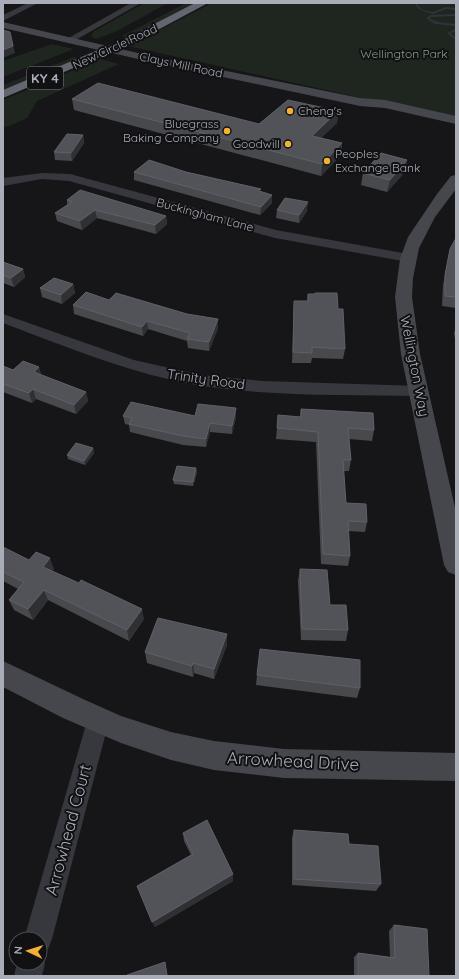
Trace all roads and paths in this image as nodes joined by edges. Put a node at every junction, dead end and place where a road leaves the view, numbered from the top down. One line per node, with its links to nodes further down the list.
1 (34, 3): 5 (street)
2 (137, 3): 9 (street)
3 (180, 3): 7 (highway, New Circle Road)
4 (203, 3): 11 (highway, New Circle Road / KY 4)
5 (3, 18)
6 (3, 25): 9 (main road, Clays Mill Road)
7 (135, 26)
8 (119, 34): 10 (highway, New Circle Road / KY 4)
9 (69, 40): 12 (main road, Clays Mill Road)
10 (3, 81)
11 (3, 94)
12 (360, 102): 13 (main road, Clays Mill Road); 14 (main road, Clays Mill Road)
13 (456, 120)
14 (456, 130)
15 (456, 179): 17 (main road, Wellington Way)
16 (3, 182): 17 (street, Buckingham Lane)
17 (408, 258): 19 (main road, Wellington Way)
18 (3, 318): 19 (street, Trinity Road)
19 (419, 390): 20 (main road, Wellington Way)
20 (456, 565)
21 (3, 673): 22 (main road, Arrowhead Drive)
22 (98, 721): 23 (main road, Arrowhead Drive); 24 (street, Arrowhead Court)
23 (456, 767)
24 (40, 931)

